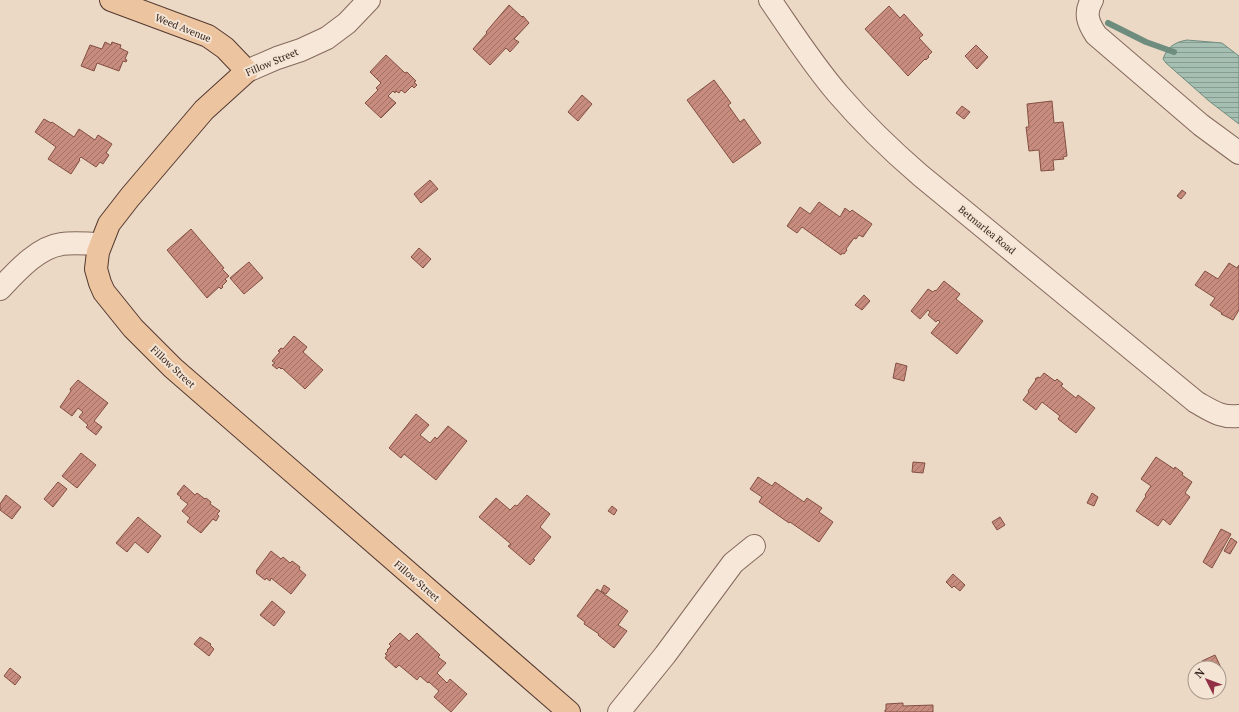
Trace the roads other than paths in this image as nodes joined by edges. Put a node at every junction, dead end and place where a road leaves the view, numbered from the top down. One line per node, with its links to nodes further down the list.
1 (111, 0): 5 (main road, Weed Avenue)
2 (369, 0): 5 (street, Fillow Street)
3 (770, 0): 9 (street, Betmarlea Road)
4 (1092, 0): 6 (street)
5 (247, 71): 7 (main road, Fillow Street)
6 (1239, 154)
7 (100, 244): 8 (street); 11 (main road, Fillow Street)
8 (0, 289)
9 (1239, 416)
10 (754, 546): 12 (street)
11 (569, 712)
12 (619, 712)

